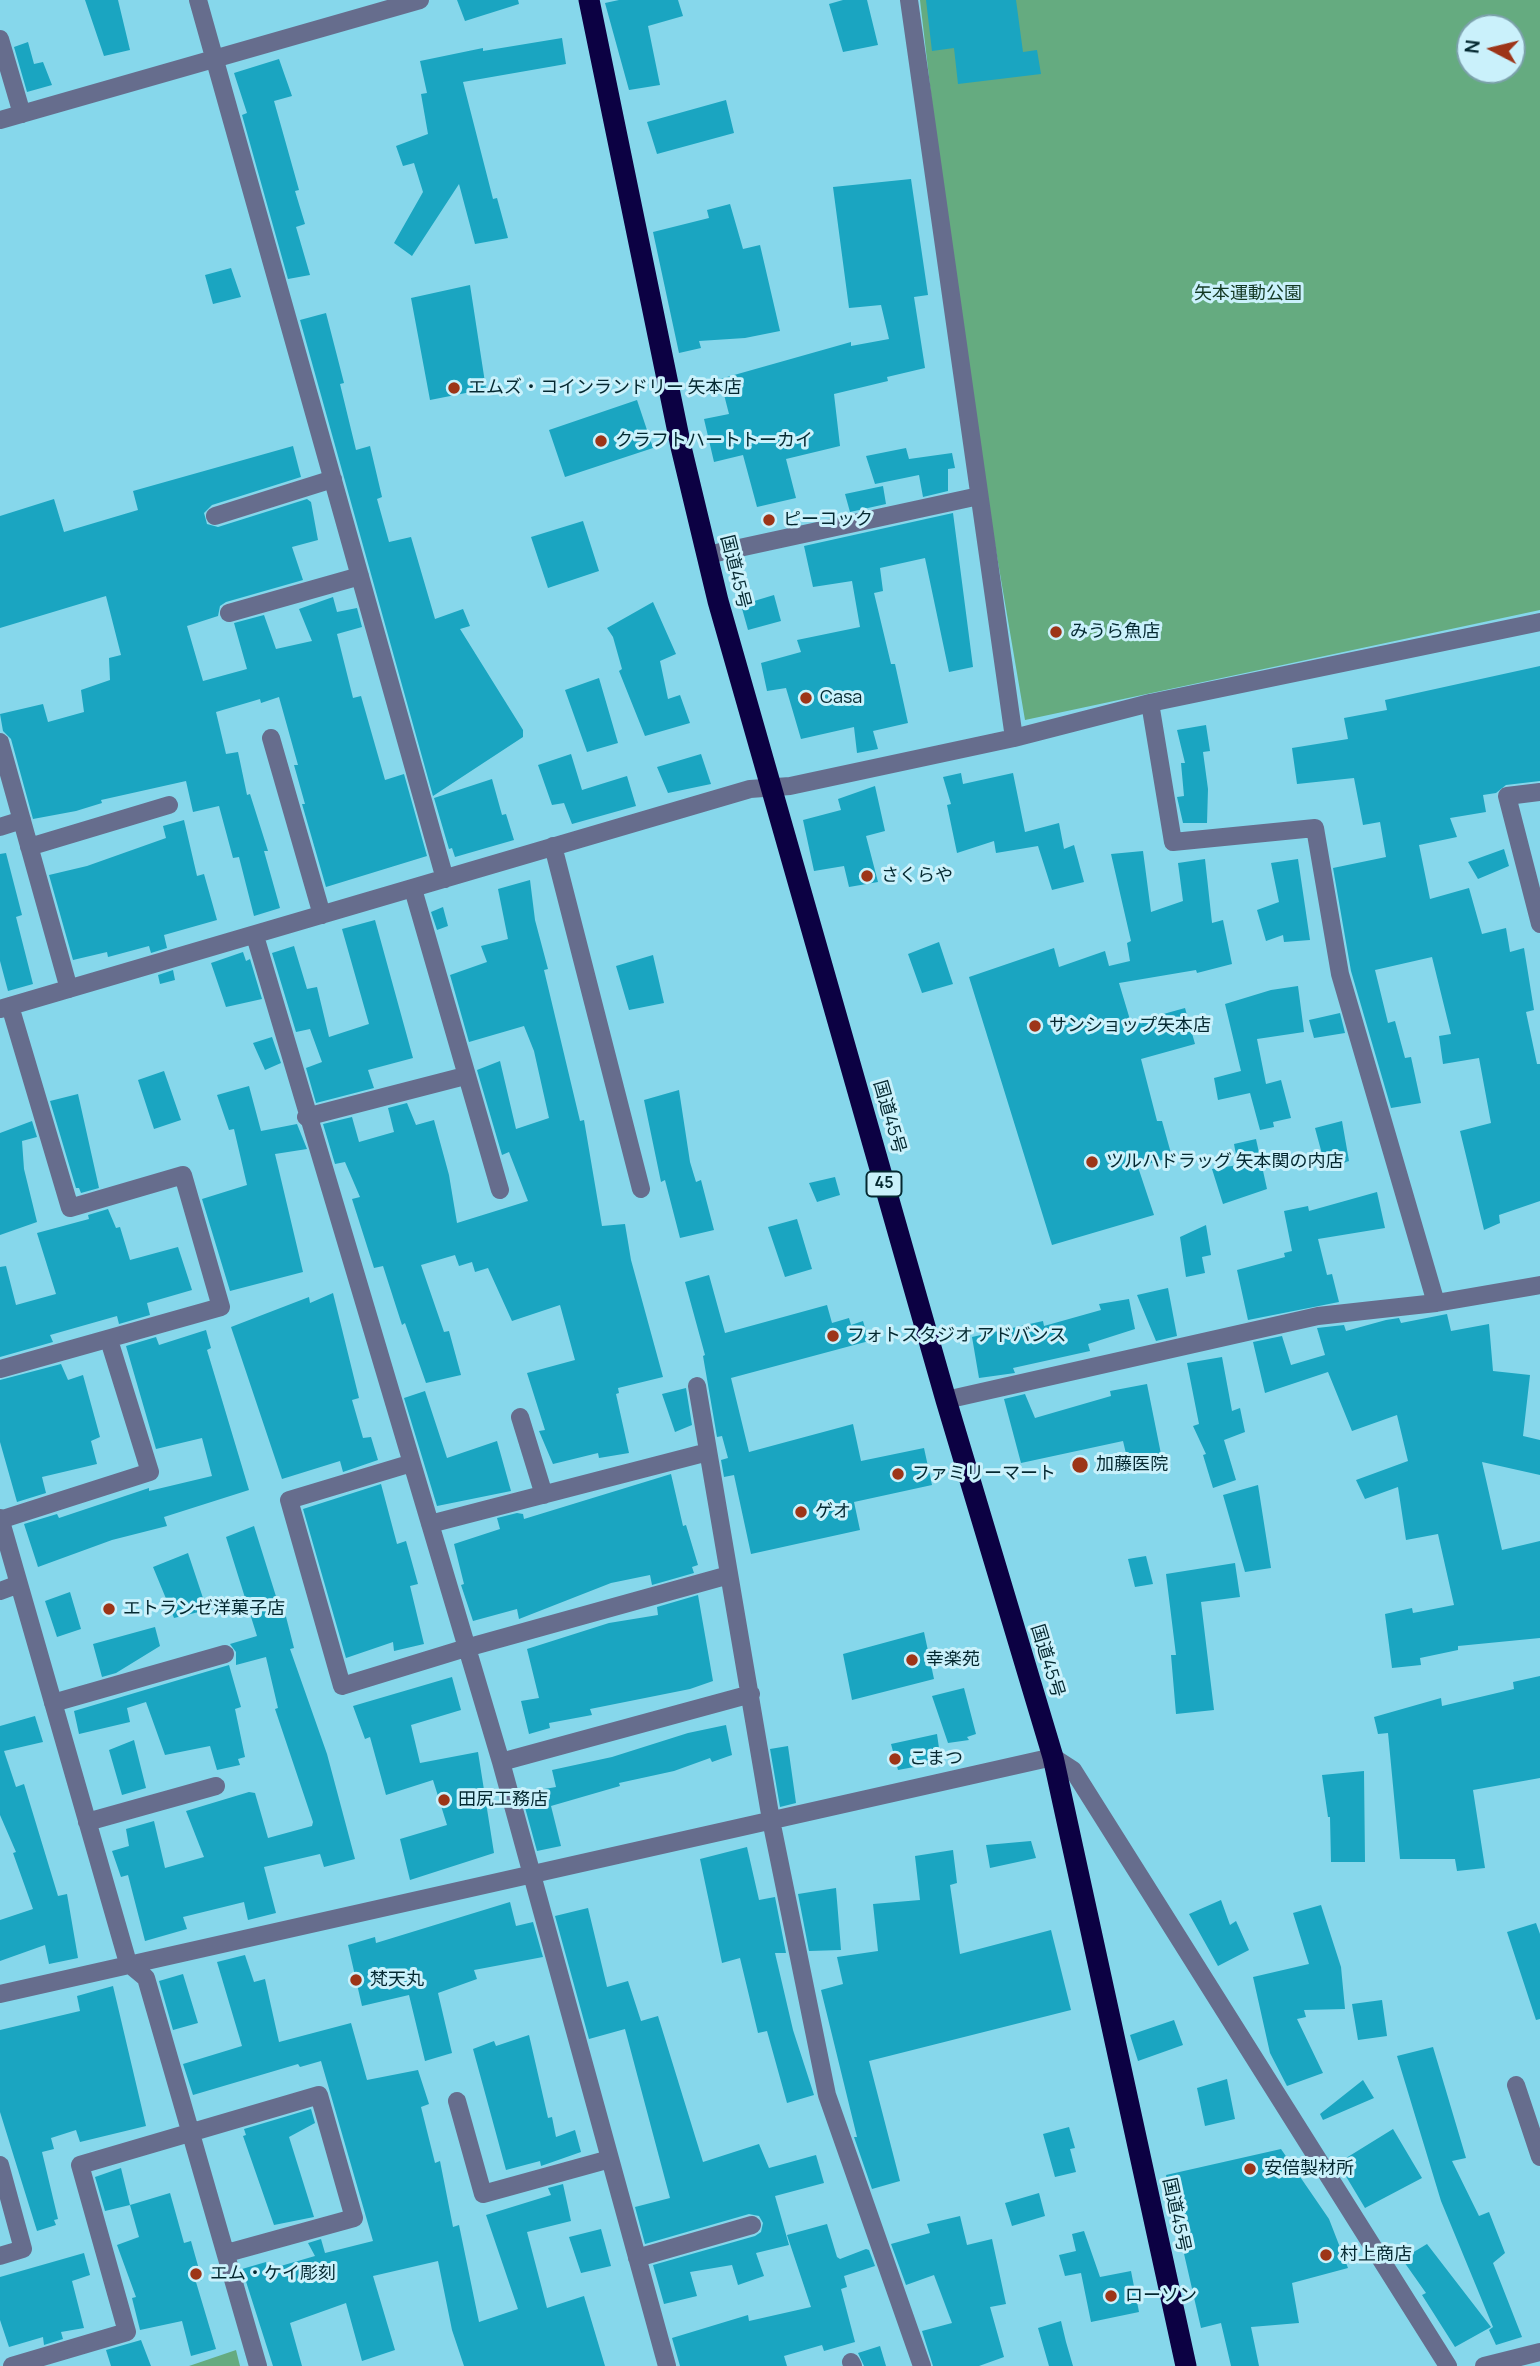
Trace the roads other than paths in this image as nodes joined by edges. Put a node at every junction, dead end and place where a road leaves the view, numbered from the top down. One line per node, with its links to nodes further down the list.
1 (198, 0): 6 (street)
2 (420, 0): 6 (street)
3 (589, 0): 12 (highway, 国道45号 / 45)
4 (909, 0): 10 (street)
5 (0, 39): 7 (street)
6 (215, 57): 7 (street); 9 (street)
7 (22, 114): 8 (street)
8 (0, 120)
9 (333, 479): 11 (street); 13 (street)
10 (979, 496): 12 (street); 18 (street)
11 (215, 516)
12 (707, 555): 20 (highway, 国道45号 / 45)
13 (360, 576): 14 (street); 27 (street)
14 (229, 613)
15 (1540, 622): 16 (street)
16 (1150, 703): 18 (street); 39 (street)
17 (271, 738): 29 (street)
18 (1014, 738): 20 (street)
19 (0, 742): 23 (street)
20 (771, 788): 25 (street); 43 (highway, 国道45号 / 45)
21 (1540, 792): 30 (street)
22 (169, 805): 26 (street)
23 (22, 820): 24 (street); 26 (street)
24 (0, 827)
25 (553, 846): 27 (street); 36 (street)
26 (29, 847): 32 (street)
27 (445, 879): 28 (street)
28 (413, 890): 29 (street); 34 (street)
29 (322, 915): 31 (street)
30 (1540, 924)
31 (254, 936): 32 (street); 35 (street)
32 (69, 989): 33 (street)
33 (5, 1007): 40 (street)
34 (465, 1076): 35 (street); 37 (street)
35 (306, 1118): 46 (street)
36 (641, 1189)
37 (500, 1190)
38 (1540, 1285): 39 (street)
39 (1436, 1303): 43 (street)
40 (109, 1340): 41 (street); 48 (street)
41 (0, 1369)
42 (696, 1386): 45 (street)
43 (946, 1400): 57 (highway, 国道45号 / 45)
44 (520, 1417): 47 (street)
45 (708, 1452): 47 (street); 50 (street)
46 (412, 1463): 49 (street); 53 (street)
47 (544, 1495): 49 (street)
48 (0, 1519): 51 (street)
49 (430, 1524): 53 (street)
50 (729, 1575): 53 (street); 55 (street)
51 (19, 1584): 52 (street); 56 (street)
52 (0, 1591)
53 (466, 1648): 58 (street)
54 (225, 1654): 56 (street)
55 (751, 1694): 58 (street); 60 (street)
56 (53, 1703): 61 (street)
57 (1052, 1757): 60 (street); 80 (highway, 国道45号 / 45); 81 (street)
58 (501, 1762): 62 (street)
59 (216, 1786): 61 (street)
60 (771, 1820): 62 (street); 79 (street)
61 (87, 1822): 63 (street)
62 (531, 1875): 63 (street); 69 (street)
63 (128, 1963): 64 (street); 67 (street)
64 (0, 1994)
65 (1516, 2085): 68 (street)
66 (457, 2101): 69 (street)
67 (192, 2133): 72 (street); 72 (street); 76 (street)
68 (1540, 2157)
69 (610, 2160): 74 (street)
70 (0, 2165): 73 (street)
71 (752, 2225): 74 (street)
72 (226, 2253): 77 (street)
73 (0, 2256)
74 (637, 2258): 78 (street)
75 (1540, 2352): 82 (street)
76 (12, 2366)
77 (258, 2366)
78 (667, 2366)
79 (922, 2366)
80 (1186, 2366)
81 (1448, 2366)
82 (1484, 2366)

